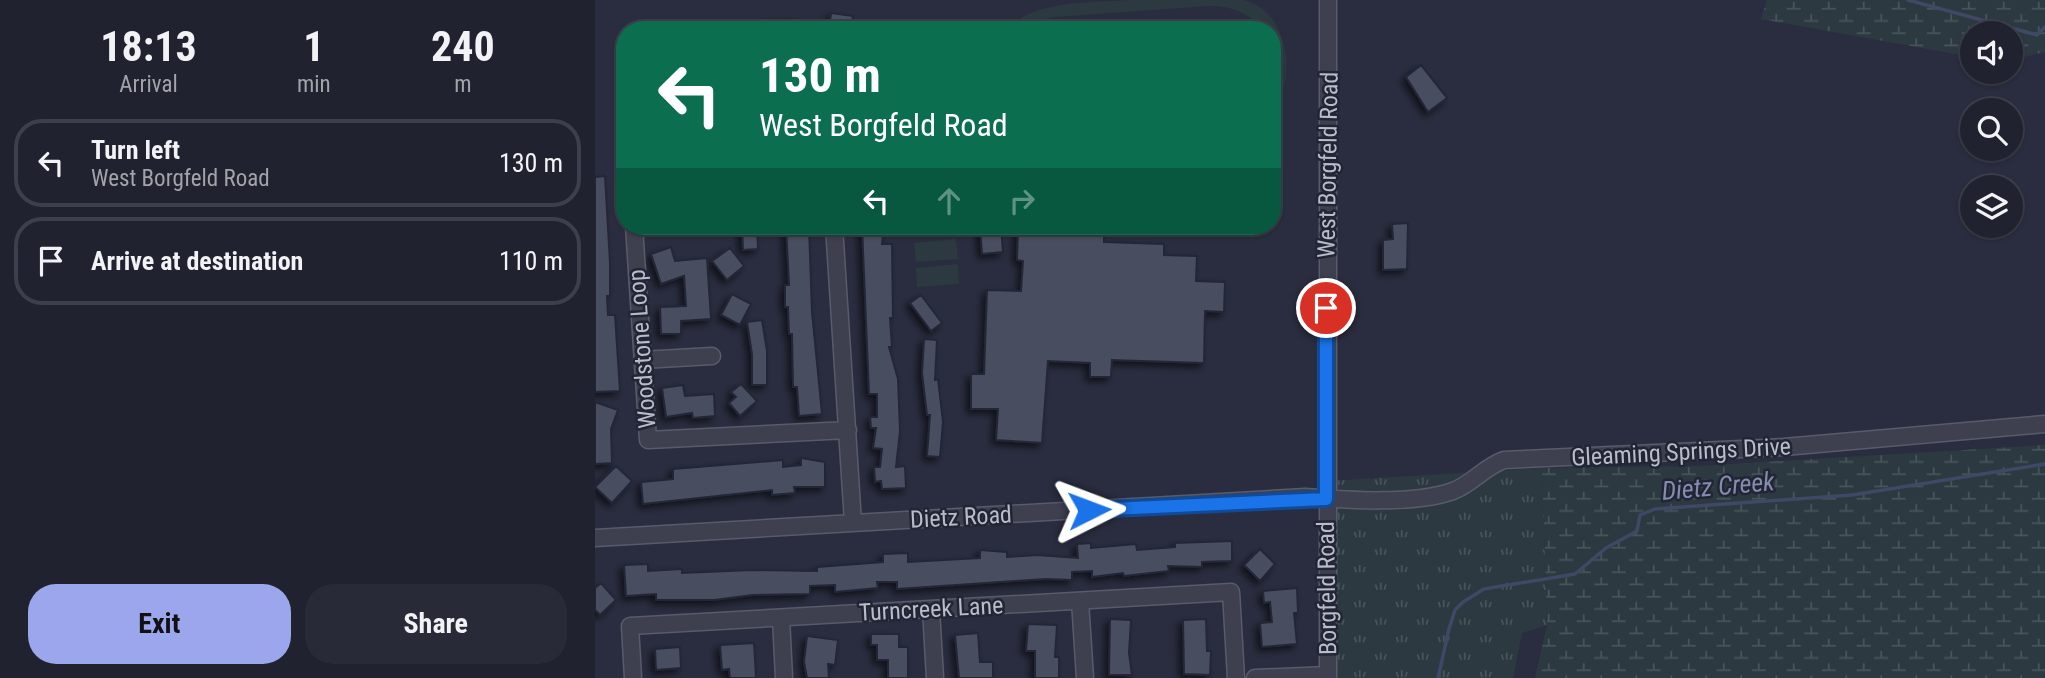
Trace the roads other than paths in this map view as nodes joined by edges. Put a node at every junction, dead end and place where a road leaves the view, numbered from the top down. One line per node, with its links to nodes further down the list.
1 (1328, 0): 8 (street, West Borgfeld Road)
2 (635, 235): 5 (street, Woodstone Loop)
3 (835, 235): 7 (street)
4 (712, 356): 5 (street)
5 (642, 360): 7 (street, Woodstone Loop)
6 (2045, 424): 8 (street, Gleaming Springs Drive)
7 (848, 430): 9 (street)
8 (1326, 499): 9 (street, Dietz Road); 14 (street, Borgfeld Road)
9 (853, 523): 10 (street, Dietz Road)
10 (595, 538)
11 (1080, 601): 12 (street, Turncreek Lane); 18 (street); 19 (street, Turncreek Lane)
12 (931, 609): 13 (street, Turncreek Lane); 17 (street)
13 (781, 618): 15 (street, Turncreek Lane); 16 (street)
14 (1328, 676): 20 (street)
15 (633, 678)
16 (784, 678)
17 (935, 678)
18 (1085, 678)
19 (1236, 678)
20 (1255, 678)

